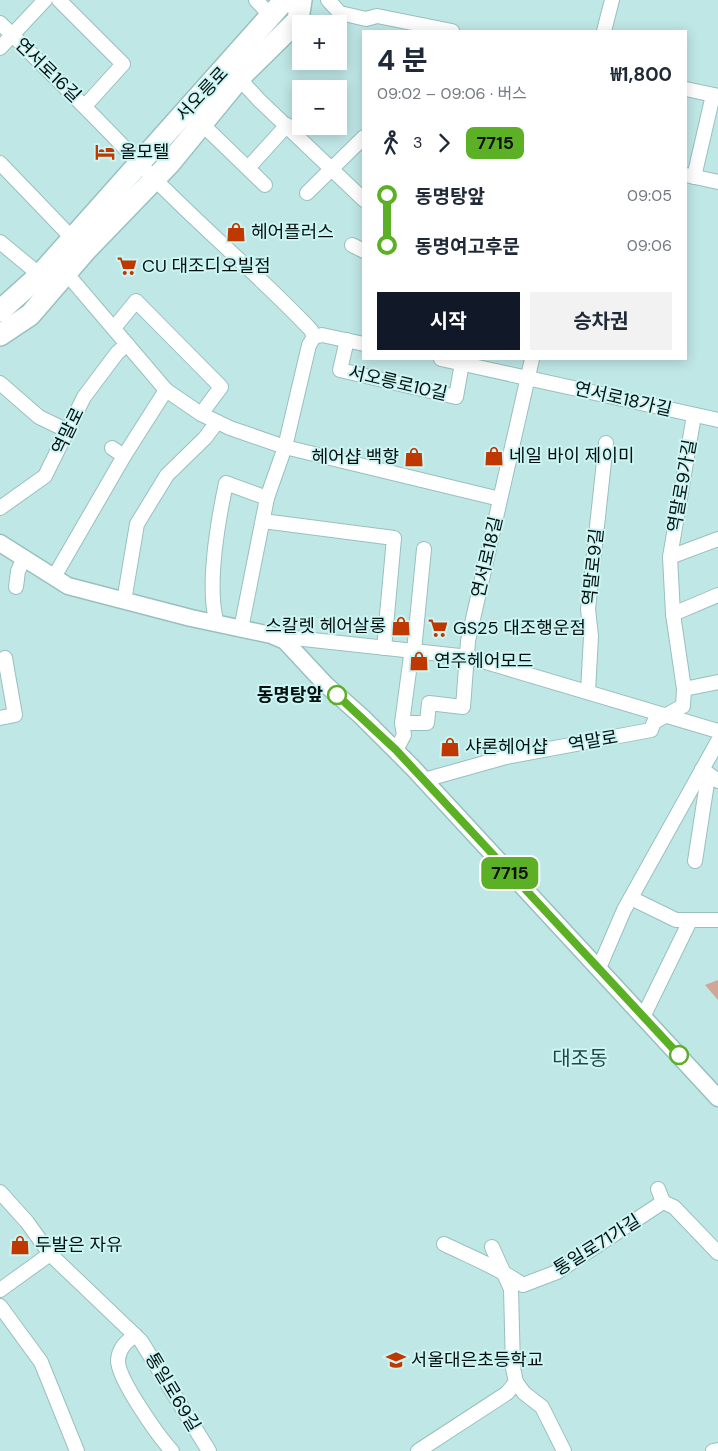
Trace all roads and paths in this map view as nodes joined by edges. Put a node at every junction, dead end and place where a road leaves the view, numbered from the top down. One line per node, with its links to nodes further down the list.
1 (45, 0): 10 (street, 연서로16길)
2 (59, 0): 15 (street, 연서로16길)
3 (299, 0): 6 (main road, 서오릉로); 12 (main road, 서오릉로)
4 (328, 0): 8 (street)
5 (612, 0): 9 (street)
6 (263, 8): 20 (main road, 서오릉로)
7 (0, 23): 10 (street, 연서로16길)
8 (447, 30)
9 (604, 30)
10 (11, 34): 11 (street, 연서로16길); 15 (street, 연서로16길)
11 (0, 48)
12 (241, 76): 16 (main road, 서오릉로); 17 (street, 서오릉로)
13 (687, 89): 14 (street)
14 (716, 95): 23 (street)
15 (85, 106): 20 (street, 연서로16길)
16 (202, 124): 21 (street); 24 (main road, 서오릉로)
17 (287, 126): 21 (street); 22 (street, 서오릉로)
18 (362, 139): 22 (street)
19 (0, 163): 29 (street)
20 (140, 163): 24 (street); 29 (main road, 서오릉로)
21 (249, 166): 26 (street)
22 (331, 169): 27 (street); 28 (street, 서오릉로)
23 (690, 176): 25 (street)
24 (155, 178): 31 (main road, 서오릉로); 36 (street)
25 (718, 182)
26 (265, 185)
27 (307, 193)
28 (362, 198)
29 (72, 238): 32 (main road, 서오릉로)
30 (0, 242): 32 (street)
31 (67, 274): 34 (street); 35 (main road, 서오릉로)
32 (40, 275): 33 (main road, 서오릉로)
33 (0, 311)
34 (114, 328): 38 (street); 46 (street)
35 (0, 335)
36 (314, 337): 37 (street, 서오릉로10길); 52 (street)
37 (347, 340): 39 (street, 서오릉로10길); 42 (street, 서오릉로10길)
38 (127, 344): 45 (street); 50 (street, 역말로)
39 (362, 344)
40 (446, 360): 42 (street, 서오릉로10길)
41 (532, 360): 43 (street, 연서로18길)
42 (462, 363): 43 (street, 서오릉로10길)
43 (527, 377): 47 (street, 연서로18가길); 54 (street, 연서로18길)
44 (0, 383): 50 (street)
45 (166, 390): 46 (street); 62 (street)
46 (201, 414): 49 (street)
47 (694, 414): 48 (street, 연서로18가길); 60 (street, 역말로9가길)
48 (718, 420)
49 (217, 422): 52 (street); 65 (street)
50 (68, 431): 55 (street, 역말로)
51 (606, 443): 76 (street, 역말로9길)
52 (285, 447): 53 (street); 54 (street)
53 (267, 498): 56 (street); 67 (street)
54 (500, 499): 72 (street, 연서로18길)
55 (0, 508)
56 (263, 521): 68 (street); 70 (street)
57 (718, 539): 60 (street, 역말로9가길)
58 (0, 543): 61 (street)
59 (424, 549): 71 (street)
60 (670, 557): 66 (street, 역말로9가길)
61 (24, 558): 62 (street); 63 (street)
62 (54, 576): 65 (street)
63 (16, 587)
64 (718, 595): 66 (street)
65 (124, 601): 67 (street)
66 (673, 614): 75 (street, 역말로9가길)
67 (217, 624): 68 (street)
68 (241, 629): 69 (street)
69 (273, 636): 70 (street); 82 (street)
70 (384, 648): 71 (street)
71 (414, 651): 72 (street); 79 (street)
72 (469, 657): 76 (street); 79 (street, 연서로18길)
73 (5, 658): 78 (street)
74 (718, 682): 75 (street)
75 (684, 689): 77 (street, 역말로9가길)
76 (588, 692): 77 (street)
77 (668, 715): 80 (street); 84 (street, 역말로)
78 (0, 718)
79 (402, 723): 82 (street)
80 (718, 731)
81 (718, 741): 83 (street)
82 (396, 750): 84 (street)
83 (702, 769): 85 (street); 86 (street); 87 (street)
84 (424, 780): 90 (street)
85 (718, 781)
86 (695, 861)
87 (631, 898): 89 (street); 90 (street)
88 (718, 920): 89 (street)
89 (690, 921): 91 (street)
90 (599, 968): 91 (street)
91 (644, 1017): 92 (street)
92 (718, 1098)
93 (0, 1192): 97 (street, 통일로69길)
94 (444, 1244): 98 (street)
95 (492, 1247): 98 (street)
96 (718, 1253): 98 (street, 통일로71가길)
97 (50, 1254): 99 (street); 101 (street, 통일로69길)
98 (504, 1271): 102 (street)
99 (0, 1290)
100 (0, 1306): 105 (street)
101 (135, 1334): 106 (street, 통일로69길); 107 (street, 통일로69길)
102 (516, 1382): 103 (street); 109 (street)
103 (433, 1446): 108 (street)
104 (718, 1450): 110 (street)
105 (77, 1451)
106 (172, 1451)
107 (209, 1451)
108 (418, 1451)
109 (564, 1451)
110 (714, 1451)

